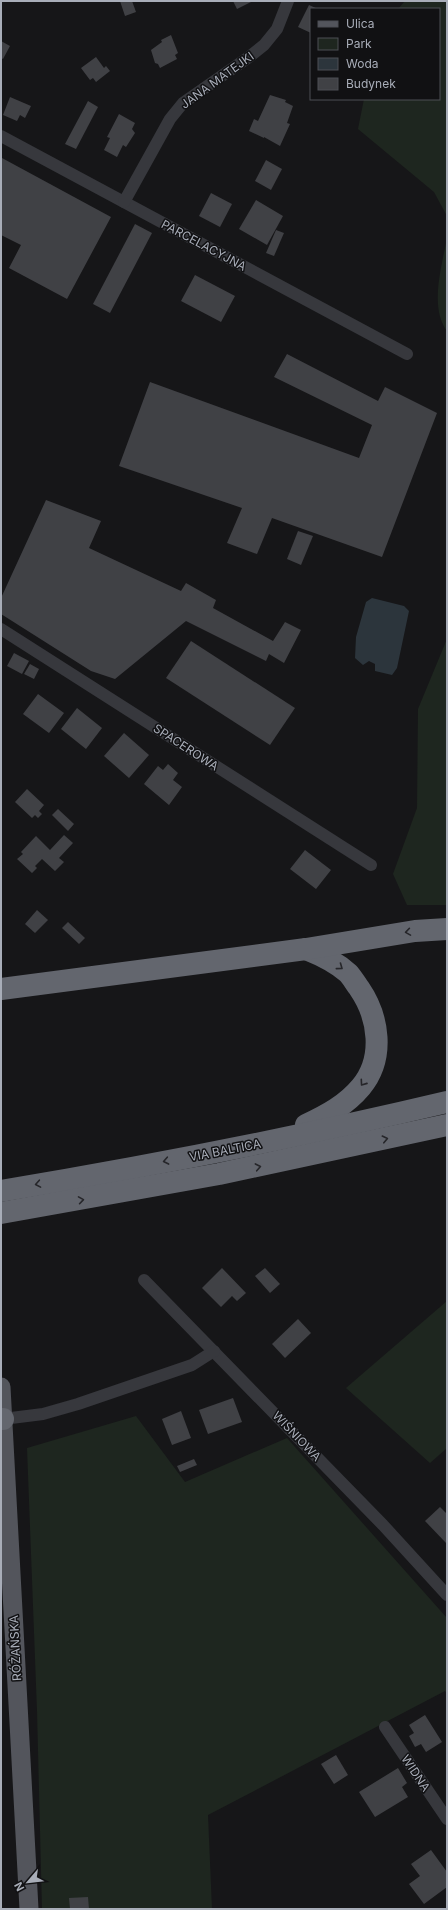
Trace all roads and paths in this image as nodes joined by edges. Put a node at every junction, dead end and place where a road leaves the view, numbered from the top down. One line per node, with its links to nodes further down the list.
1 (288, 1): 3 (street, JANA MATEJKI)
2 (1, 136): 3 (street, PARCELACYJNA)
3 (124, 202): 4 (street, PARCELACYJNA)
4 (407, 354)
5 (1, 629): 6 (street, SPACEROWA)
6 (371, 865)
7 (447, 929): 8 (highway, one-way to 8)
8 (306, 948): 9 (highway); 12 (highway, one-way to 12)
9 (1, 988)
10 (447, 1102): 12 (highway, VIA BALTICA)
11 (447, 1125): 14 (highway, VIA BALTICA, one-way to 11)
12 (273, 1140): 13 (highway, VIA BALTICA, one-way to 13)
13 (1, 1191)
14 (1, 1213)
15 (144, 1280): 16 (street, WIŚNIOWA)
16 (214, 1351): 18 (street); 19 (street, WIŚNIOWA)
17 (1, 1386): 18 (main road, RÓŻAŃSKA)
18 (2, 1419): 22 (main road, RÓŻAŃSKA)
19 (447, 1595)
20 (385, 1727): 21 (street, WIDNA)
21 (447, 1818)
22 (29, 1909)

